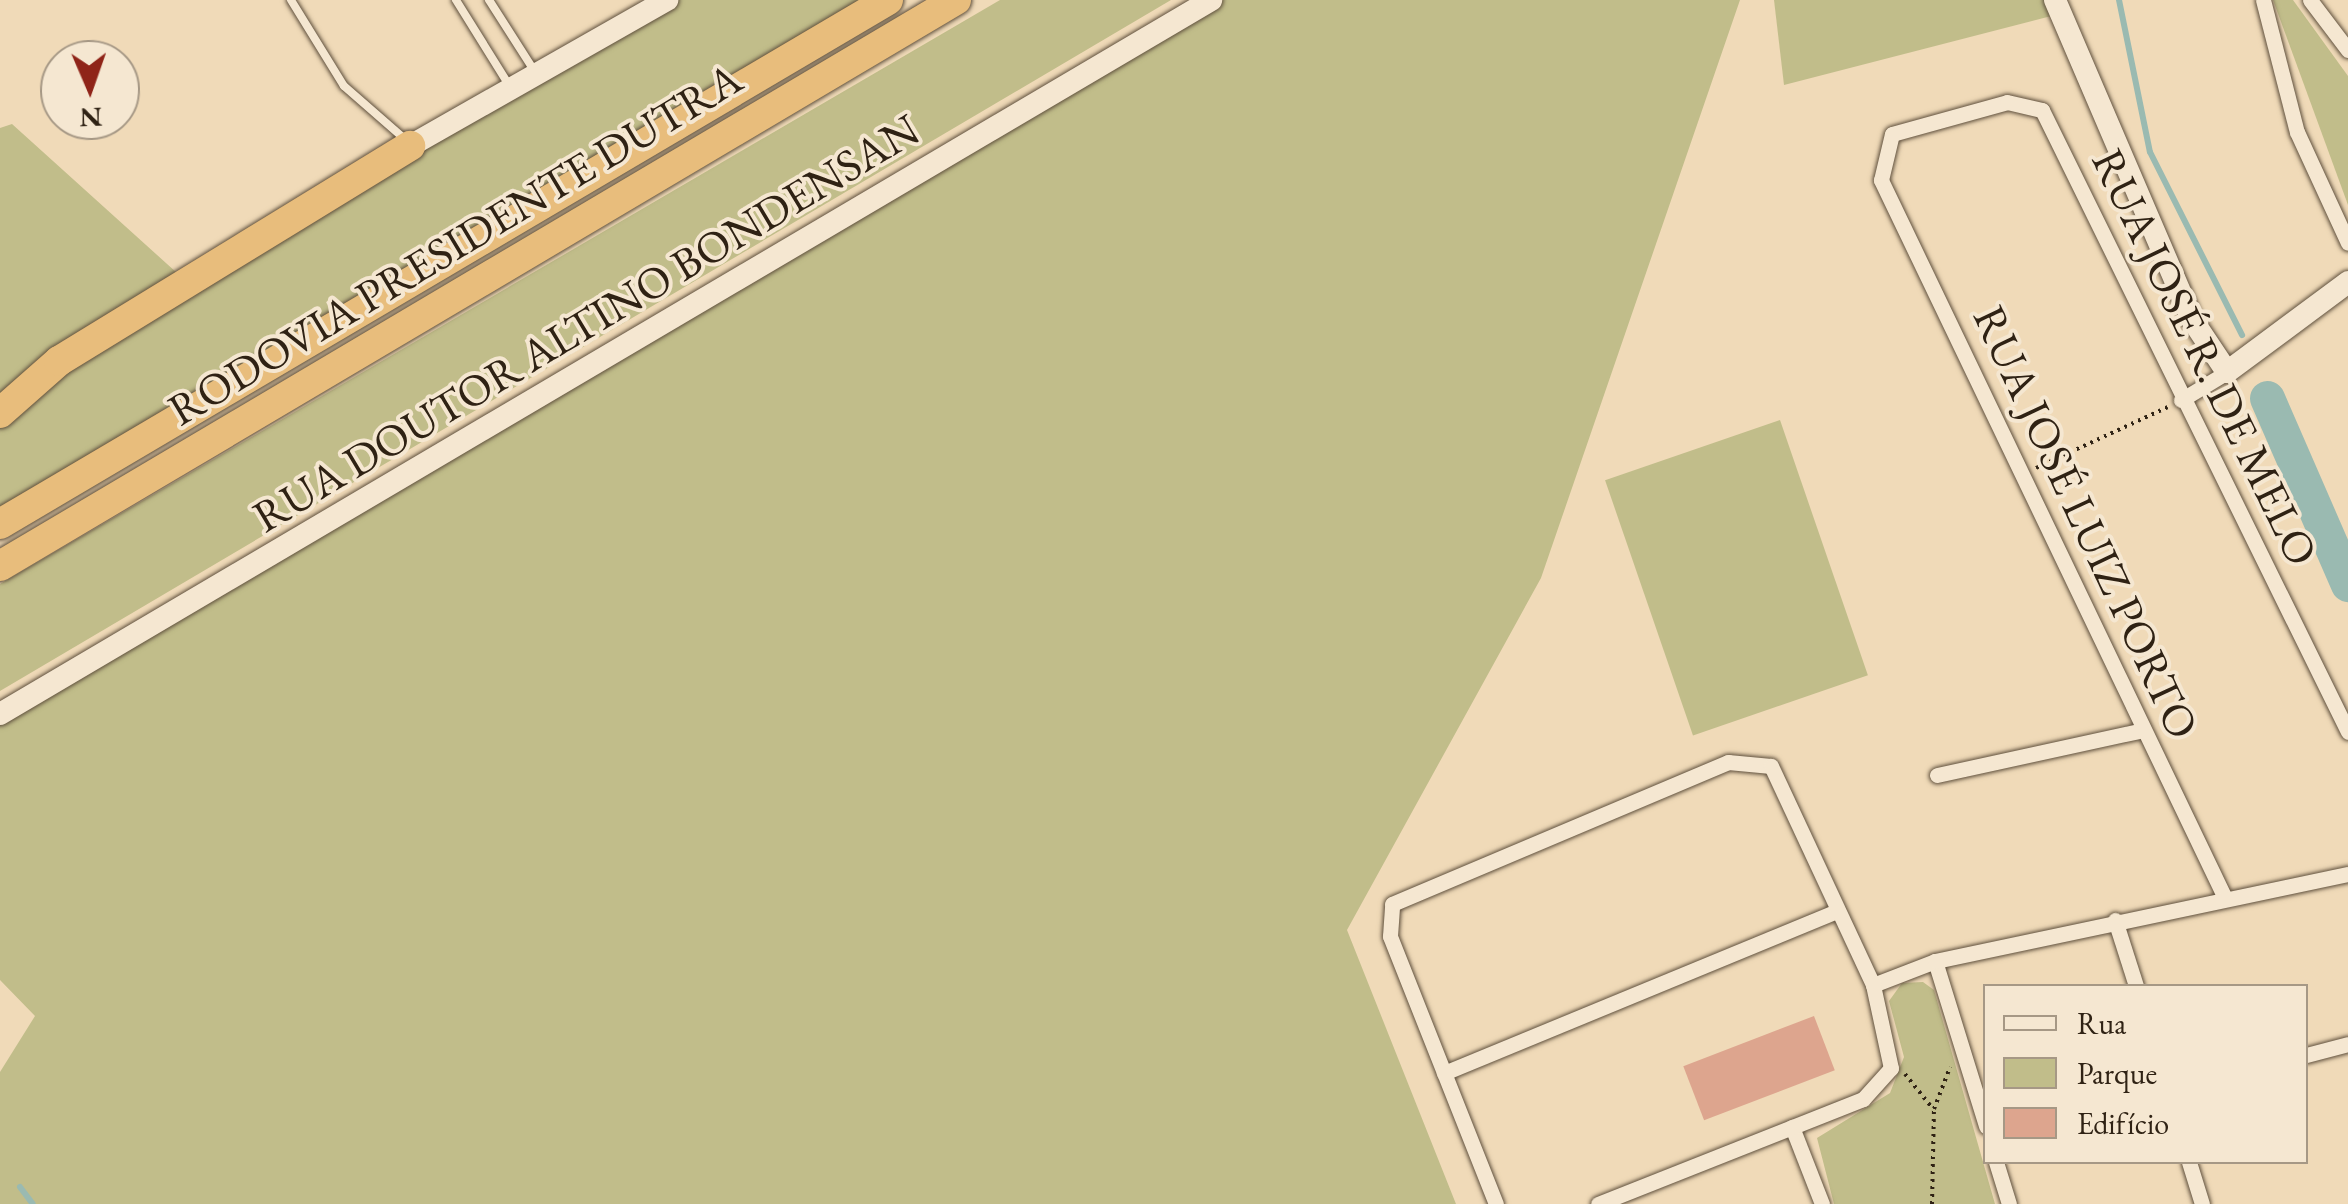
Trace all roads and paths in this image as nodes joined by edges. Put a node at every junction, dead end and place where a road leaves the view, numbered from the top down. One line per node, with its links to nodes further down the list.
1 (290, 0): 14 (lane)
2 (456, 0): 13 (lane)
3 (667, 0): 12 (street)
4 (888, 0): 22 (highway, RODOVIA PRESIDENTE DUTRA)
5 (956, 0): 23 (highway, RODOVIA PRESIDENTE DUTRA)
6 (1211, 0): 24 (street, RUA DOUTOR ALTINO BONDENSAN)
7 (2055, 0): 18 (street)
8 (2263, 0): 16 (street)
9 (2310, 0): 11 (street)
10 (494, 2): 12 (lane)
11 (2348, 50)
12 (538, 76): 13 (street)
13 (513, 91): 14 (street)
14 (410, 146): 20 (highway)
15 (1881, 180): 19 (street, RUA JOSÉ R. DE MELO); 21 (street, RUA JOSÉ LUIZ PORTO)
16 (2348, 244)
17 (2348, 282): 18 (street)
18 (2227, 372): 19 (street)
19 (2181, 400): 21 (path); 26 (street, RUA JOSÉ R. DE MELO)
20 (0, 413)
21 (2022, 475): 25 (street, RUA JOSÉ LUIZ PORTO)
22 (0, 524)
23 (0, 566)
24 (0, 714)
25 (2143, 730): 27 (street); 29 (street, RUA JOSÉ LUIZ PORTO)
26 (2348, 732)
27 (1937, 775)
28 (2348, 874): 29 (street)
29 (2224, 896): 31 (street)
30 (1837, 911): 34 (street); 38 (street); 38 (street)
31 (2115, 920): 32 (street); 33 (street)
32 (1935, 961): 34 (street); 39 (street)
33 (2135, 984)
34 (1873, 985): 37 (street)
35 (2348, 1044): 36 (street)
36 (2308, 1054)
37 (1891, 1068): 40 (street); 46 (path)
38 (1444, 1073): 43 (street)
39 (1983, 1116)
40 (1792, 1127): 44 (street); 45 (street)
41 (1997, 1164): 47 (street)
42 (2190, 1164): 48 (street)
43 (1496, 1204)
44 (1598, 1204)
45 (1822, 1204)
46 (1932, 1204)
47 (2010, 1204)
48 (2202, 1204)

